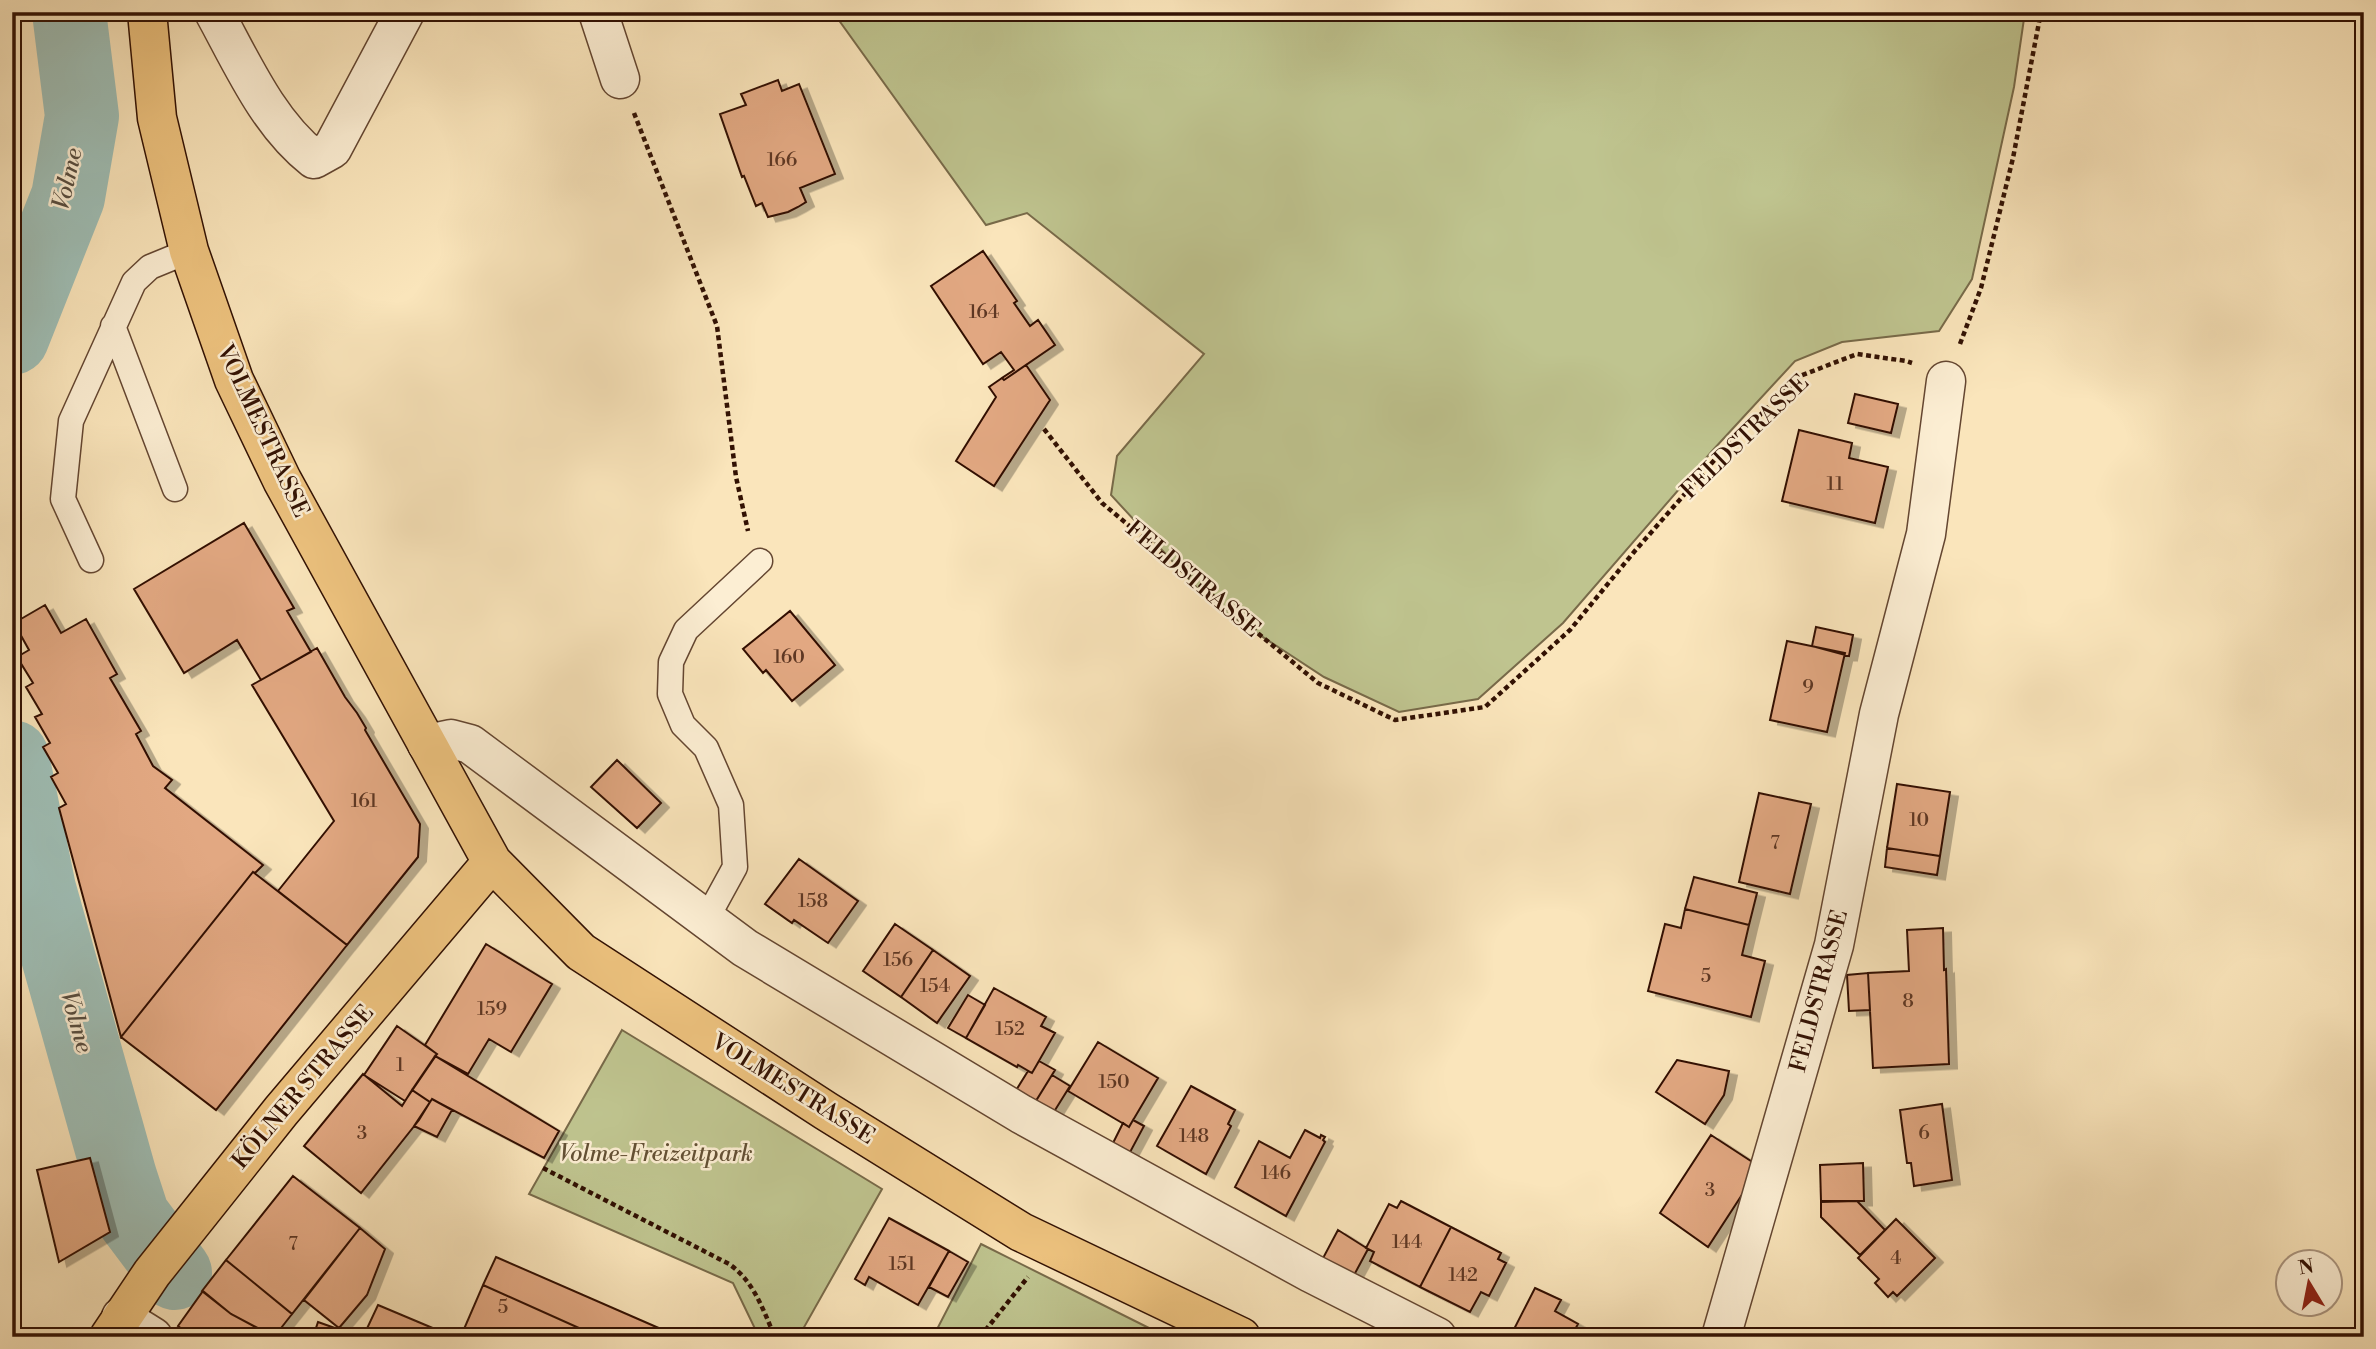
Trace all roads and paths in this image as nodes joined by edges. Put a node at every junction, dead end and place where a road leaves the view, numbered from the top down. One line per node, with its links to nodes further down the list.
1 (148, 12): 7 (main road, VOLMESTRASSE)
2 (214, 12): 3 (street)
3 (405, 12)
4 (598, 12): 6 (street)
5 (2041, 12): 9 (path)
6 (620, 79): 13 (path)
7 (189, 251): 8 (lane); 14 (main road, VOLMESTRASSE)
8 (113, 326): 11 (lane); 12 (lane)
9 (1946, 381): 10 (path, FELDSTRASSE); 25 (street, FELDSTRASSE)
10 (1044, 429)
11 (175, 489)
12 (91, 560)
13 (760, 561): 16 (lane)
14 (427, 744): 15 (main road, VOLMESTRASSE); 16 (street)
15 (492, 862): 18 (main road, VOLMESTRASSE); 19 (main road, KÖLNER STRASSE)
16 (706, 920): 24 (street)
17 (543, 1168): 21 (path)
18 (1053, 1247): 22 (path); 23 (main road, VOLMESTRASSE)
19 (115, 1327): 20 (street, KÖLNER STRASSE)
20 (153, 1337)
21 (775, 1337)
22 (980, 1337)
23 (1241, 1337)
24 (1437, 1337)
25 (1720, 1337)

